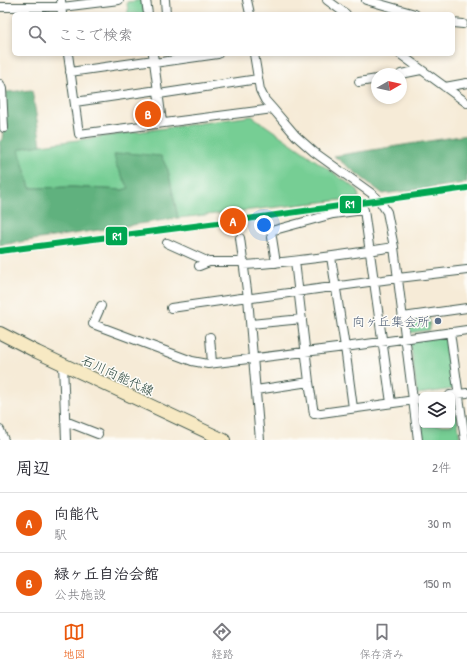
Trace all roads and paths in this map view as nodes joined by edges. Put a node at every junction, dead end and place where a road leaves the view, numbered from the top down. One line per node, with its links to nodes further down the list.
1 (119, 0): 8 (street)
2 (146, 0): 9 (street)
3 (164, 0): 10 (street)
4 (248, 0): 11 (street)
5 (327, 0): 12 (street)
6 (366, 0): 13 (street)
7 (0, 6): 8 (street)
8 (62, 7)
9 (148, 12)
10 (166, 12)
11 (250, 12)
12 (343, 12)
13 (408, 12)
14 (455, 23): 15 (street)
15 (463, 24)
16 (68, 56): 22 (street)
17 (192, 56): 20 (street)
18 (254, 56): 24 (street)
19 (405, 56): 21 (street)
20 (154, 59): 22 (street); 30 (street)
21 (421, 70): 23 (street); 29 (street)
22 (70, 72): 31 (street)
23 (407, 73)
24 (258, 79): 30 (street); 33 (street)
25 (371, 80): 26 (street)
26 (358, 82)
27 (467, 82): 29 (street)
28 (0, 84): 35 (street)
29 (445, 87): 32 (street)
30 (158, 92): 31 (street); 34 (street)
31 (75, 102): 34 (street)
32 (467, 103)
33 (273, 109): 34 (street); 38 (street)
34 (162, 122)
35 (4, 128)
36 (240, 238): 44 (street)
37 (167, 244): 42 (street)
38 (394, 247): 39 (street); 47 (street)
39 (370, 250): 40 (street); 43 (street); 48 (street)
40 (331, 257): 41 (street); 49 (street)
41 (294, 261): 43 (street); 50 (street)
42 (209, 262): 44 (street); 45 (street)
43 (276, 263): 44 (street)
44 (244, 264): 51 (street)
45 (199, 266)
46 (467, 270): 47 (street)
47 (398, 278): 48 (street); 55 (street)
48 (374, 282): 49 (street); 63 (street)
49 (336, 286): 50 (street); 64 (street)
50 (298, 292): 51 (street); 56 (street)
51 (248, 298): 53 (street); 57 (street)
52 (101, 306): 67 (street)
53 (171, 308)
54 (467, 308): 55 (street)
55 (402, 317): 62 (street)
56 (302, 319): 57 (street); 65 (street)
57 (251, 324): 66 (street)
58 (467, 330): 59 (street)
59 (450, 332): 62 (street); 71 (street)
60 (0, 333): 68 (main road, 石川向能代線)
61 (210, 337): 67 (street)
62 (406, 338): 63 (street); 76 (street)
63 (382, 342): 64 (street); 77 (street)
64 (345, 348): 65 (street); 78 (street)
65 (306, 352): 66 (street); 69 (street)
66 (254, 358): 67 (street); 70 (street)
67 (212, 363)
68 (63, 364): 79 (street); 84 (main road, 石川向能代線)
69 (309, 382): 70 (street); 78 (street)
70 (256, 390): 85 (street)
71 (454, 392)
72 (467, 393): 73 (street)
73 (455, 394)
74 (455, 398): 87 (street)
75 (419, 399): 76 (street)
76 (413, 400): 77 (street); 86 (street)
77 (391, 403): 78 (street)
78 (353, 408)
79 (65, 421): 81 (street); 83 (street)
80 (0, 430): 82 (street)
81 (98, 434)
82 (4, 440)
83 (66, 440)
84 (224, 440)
85 (260, 440)
86 (418, 440)
87 (465, 440)

